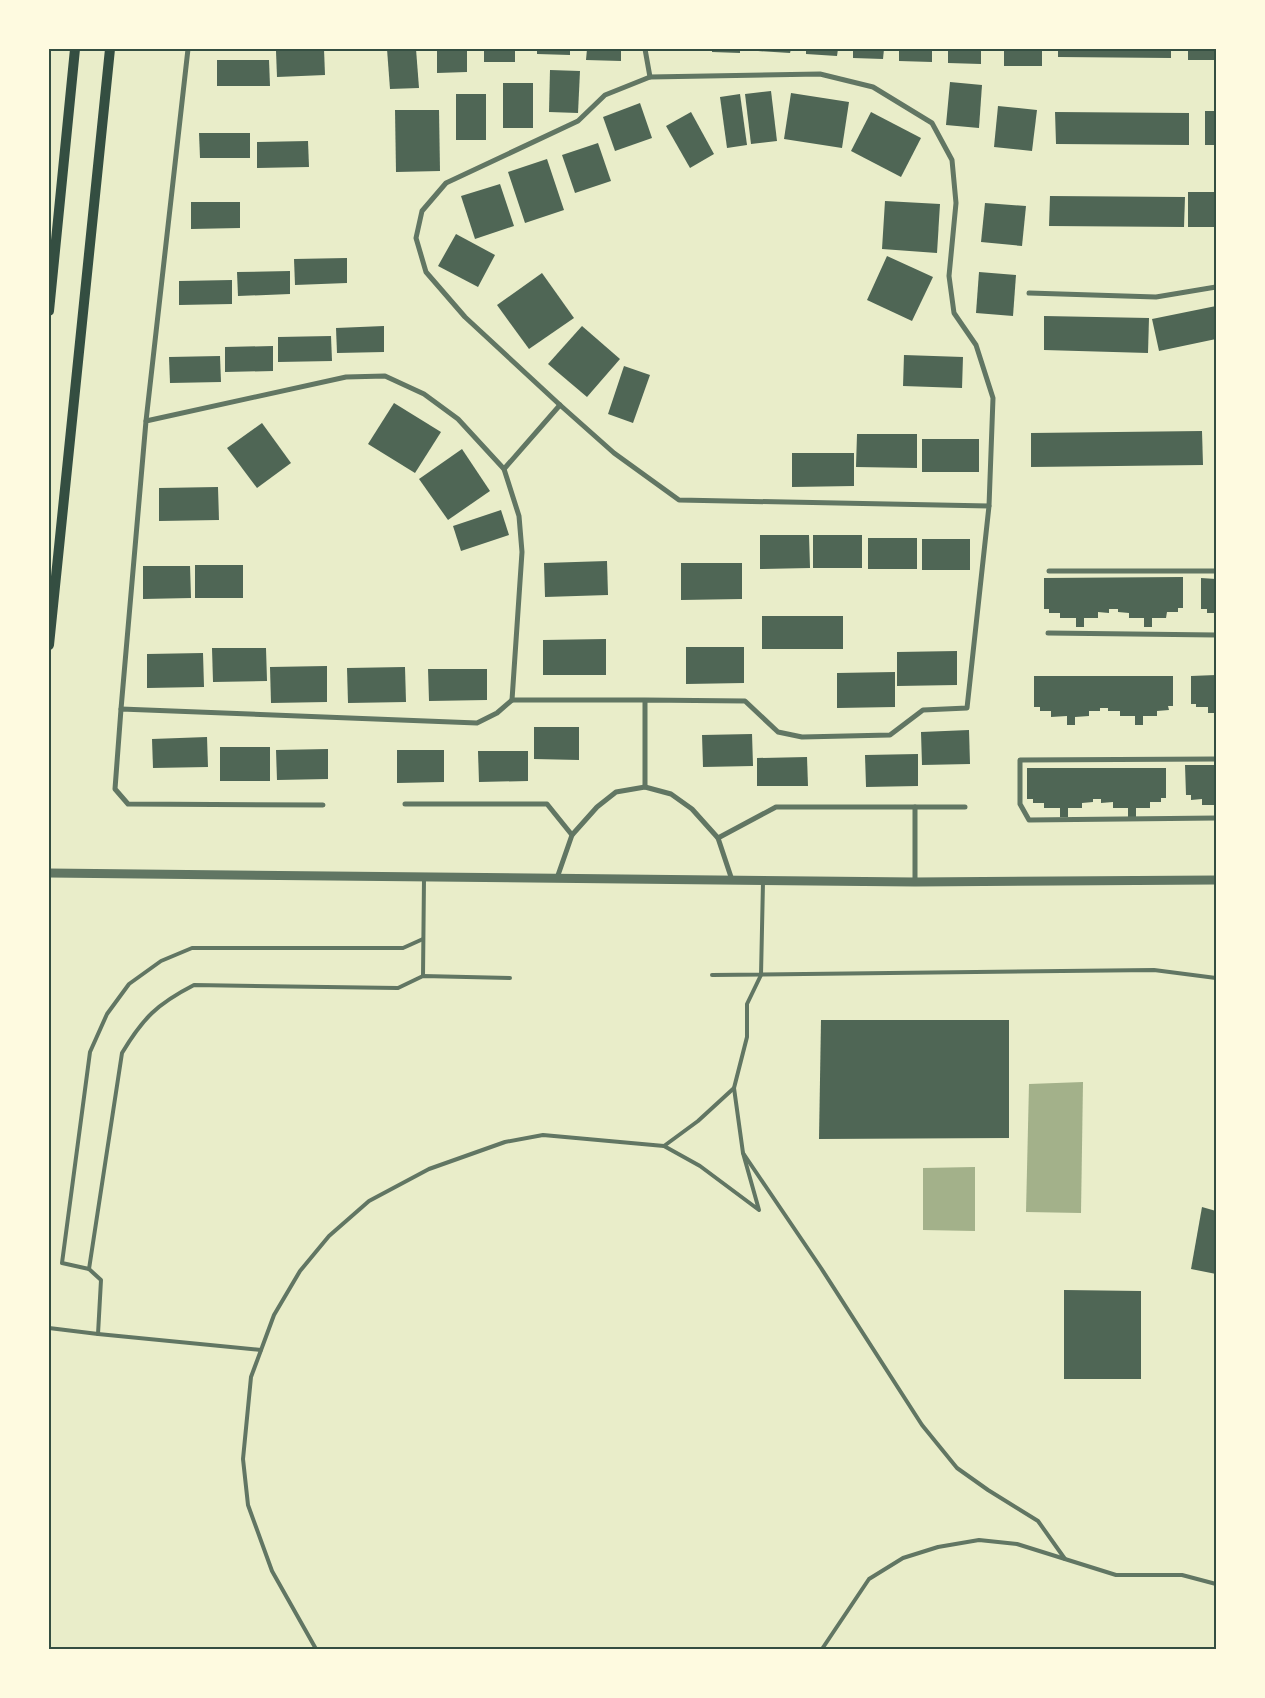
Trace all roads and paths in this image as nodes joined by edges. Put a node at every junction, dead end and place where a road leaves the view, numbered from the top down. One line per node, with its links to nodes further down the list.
1 (75, 49): 10 (main road)
2 (110, 49): 6 (main road)
3 (117, 49): 6 (main road)
4 (188, 49): 12 (street)
5 (645, 49): 7 (street)
6 (108, 62): 19 (main road)
7 (650, 76): 11 (street); 14 (street)
8 (1216, 287): 9 (street)
9 (1029, 293)
10 (49, 311)
11 (560, 405): 13 (street); 14 (street)
12 (146, 420): 13 (street); 22 (street)
13 (504, 469): 20 (street)
14 (989, 506): 21 (street)
15 (1049, 571): 16 (street)
16 (1216, 572)
17 (1048, 633): 18 (street)
18 (1216, 635)
19 (49, 644)
20 (512, 700): 21 (street); 22 (street)
21 (645, 700): 24 (street)
22 (122, 708): 26 (street)
23 (1216, 758): 29 (street)
24 (645, 787): 30 (street); 31 (street)
25 (405, 804): 30 (street)
26 (323, 805)
27 (915, 807): 28 (street); 31 (street); 38 (street)
28 (965, 807)
29 (1216, 818)
30 (572, 835): 34 (street)
31 (718, 838): 35 (street)
32 (49, 873): 33 (street)
33 (424, 876): 34 (street); 39 (lane)
34 (557, 878): 35 (street)
35 (732, 880): 36 (street)
36 (764, 880): 38 (street); 40 (lane)
37 (1216, 880): 38 (street)
38 (915, 882)
39 (423, 939): 42 (lane); 48 (lane)
40 (761, 974): 41 (lane); 44 (lane); 45 (lane)
41 (712, 975)
42 (423, 976): 43 (lane); 48 (lane)
43 (510, 978)
44 (1216, 978)
45 (734, 1088): 46 (lane); 47 (lane)
46 (664, 1146): 47 (lane); 51 (lane)
47 (743, 1153): 52 (lane)
48 (89, 1269): 50 (lane)
49 (49, 1328): 50 (lane)
50 (98, 1334): 51 (lane)
51 (261, 1350): 54 (lane)
52 (1065, 1559): 53 (lane); 55 (lane)
53 (1216, 1584)
54 (316, 1649)
55 (822, 1649)

